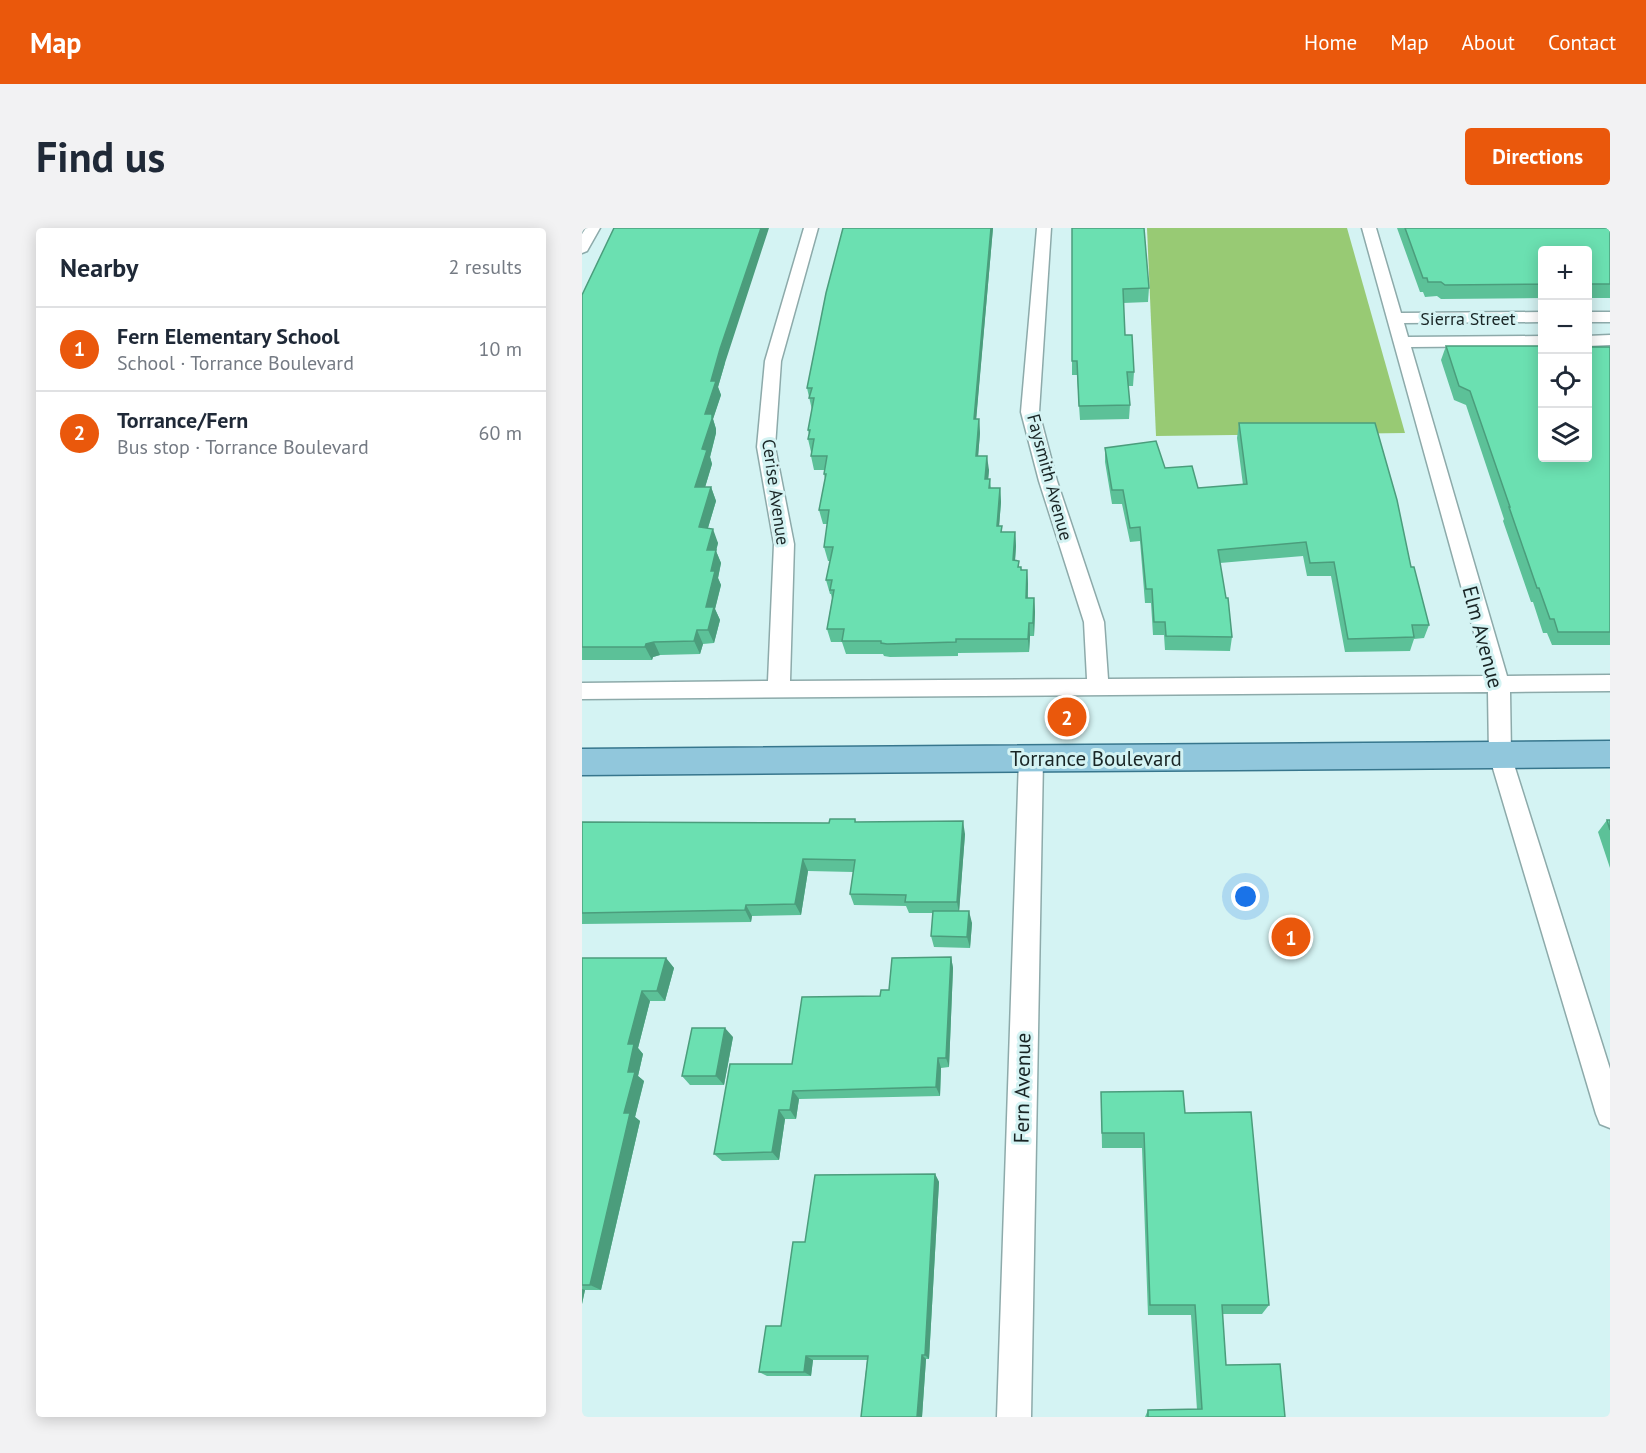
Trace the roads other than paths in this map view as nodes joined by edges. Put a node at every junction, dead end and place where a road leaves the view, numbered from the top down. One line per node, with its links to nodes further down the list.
1 (592, 228): 5 (street)
2 (811, 228): 17 (street, Cerise Avenue)
3 (1044, 228): 16 (street, Faysmith Avenue)
4 (1369, 228): 9 (street, Elm Avenue)
5 (582, 248)
6 (1538, 317): 9 (street, Sierra Street)
7 (1592, 317): 8 (street)
8 (1610, 317)
9 (1393, 318): 13 (street, Elm Avenue)
10 (1610, 340): 12 (street)
11 (1538, 341): 13 (street, Sierra Street)
12 (1592, 341)
13 (1400, 342): 15 (street, Elm Avenue)
14 (1610, 683): 15 (street)
15 (1499, 684): 16 (street); 20 (street, Elm Avenue)
16 (1098, 687): 17 (street)
17 (779, 689): 18 (street)
18 (582, 691)
19 (1610, 754): 20 (main road, Torrance Boulevard)
20 (1500, 755): 21 (main road, Torrance Boulevard); 23 (street, Elm Avenue)
21 (1030, 759): 22 (main road, Torrance Boulevard); 24 (street, Fern Avenue)
22 (582, 762)
23 (1610, 1114)
24 (1014, 1417)

